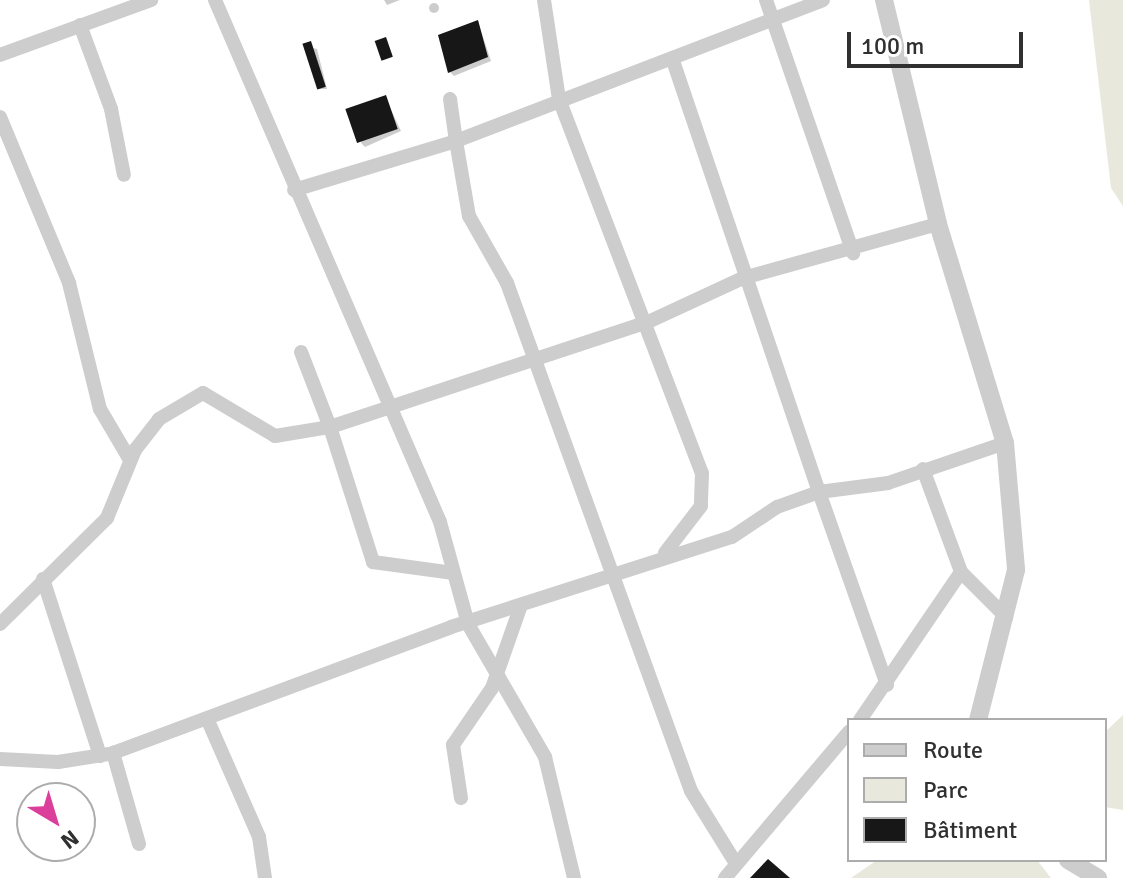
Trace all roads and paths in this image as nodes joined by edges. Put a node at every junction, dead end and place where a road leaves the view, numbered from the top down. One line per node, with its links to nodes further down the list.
1 (151, 0): 8 (street)
2 (215, 0): 16 (street)
3 (544, 0): 12 (street)
4 (766, 0): 7 (street)
5 (823, 0): 7 (street)
6 (884, 0): 17 (street)
7 (772, 19): 10 (street); 18 (street)
8 (80, 25): 9 (street); 15 (street)
9 (0, 55)
10 (672, 58): 12 (street); 19 (street)
11 (450, 99): 14 (street)
12 (559, 99): 14 (street); 20 (street)
13 (0, 117): 26 (street)
14 (456, 141): 16 (street); 22 (street)
15 (124, 175)
16 (294, 190): 23 (street)
17 (938, 224): 18 (street); 25 (street)
18 (853, 253): 19 (street)
19 (743, 278): 20 (street); 28 (street)
20 (648, 322): 22 (street); 29 (street)
21 (301, 352): 24 (street)
22 (533, 359): 23 (street); 32 (street)
23 (390, 404): 24 (street); 31 (street)
24 (330, 427): 26 (street); 31 (street)
25 (1005, 443): 27 (street); 35 (street)
26 (130, 460): 33 (street)
27 (923, 469): 28 (street); 30 (street)
28 (819, 492): 29 (street); 39 (street)
29 (665, 553): 32 (street)
30 (961, 572): 35 (street); 39 (street)
31 (453, 573): 37 (street)
32 (615, 573): 34 (street); 48 (street)
33 (43, 579): 36 (street); 44 (street)
34 (520, 608): 37 (street); 38 (street)
35 (1006, 617): 41 (street)
36 (0, 624)
37 (468, 624): 38 (street); 42 (street)
38 (499, 669): 46 (street); 51 (street)
39 (887, 685): 40 (street)
40 (862, 718)
41 (979, 718)
42 (209, 723): 44 (street); 50 (street)
43 (847, 734): 48 (street)
44 (106, 754): 45 (street); 47 (street)
45 (0, 759)
46 (461, 798)
47 (139, 844)
48 (735, 862): 52 (street)
49 (1071, 862): 53 (street)
50 (265, 878)
51 (574, 878)
52 (725, 878)
53 (1098, 878)

